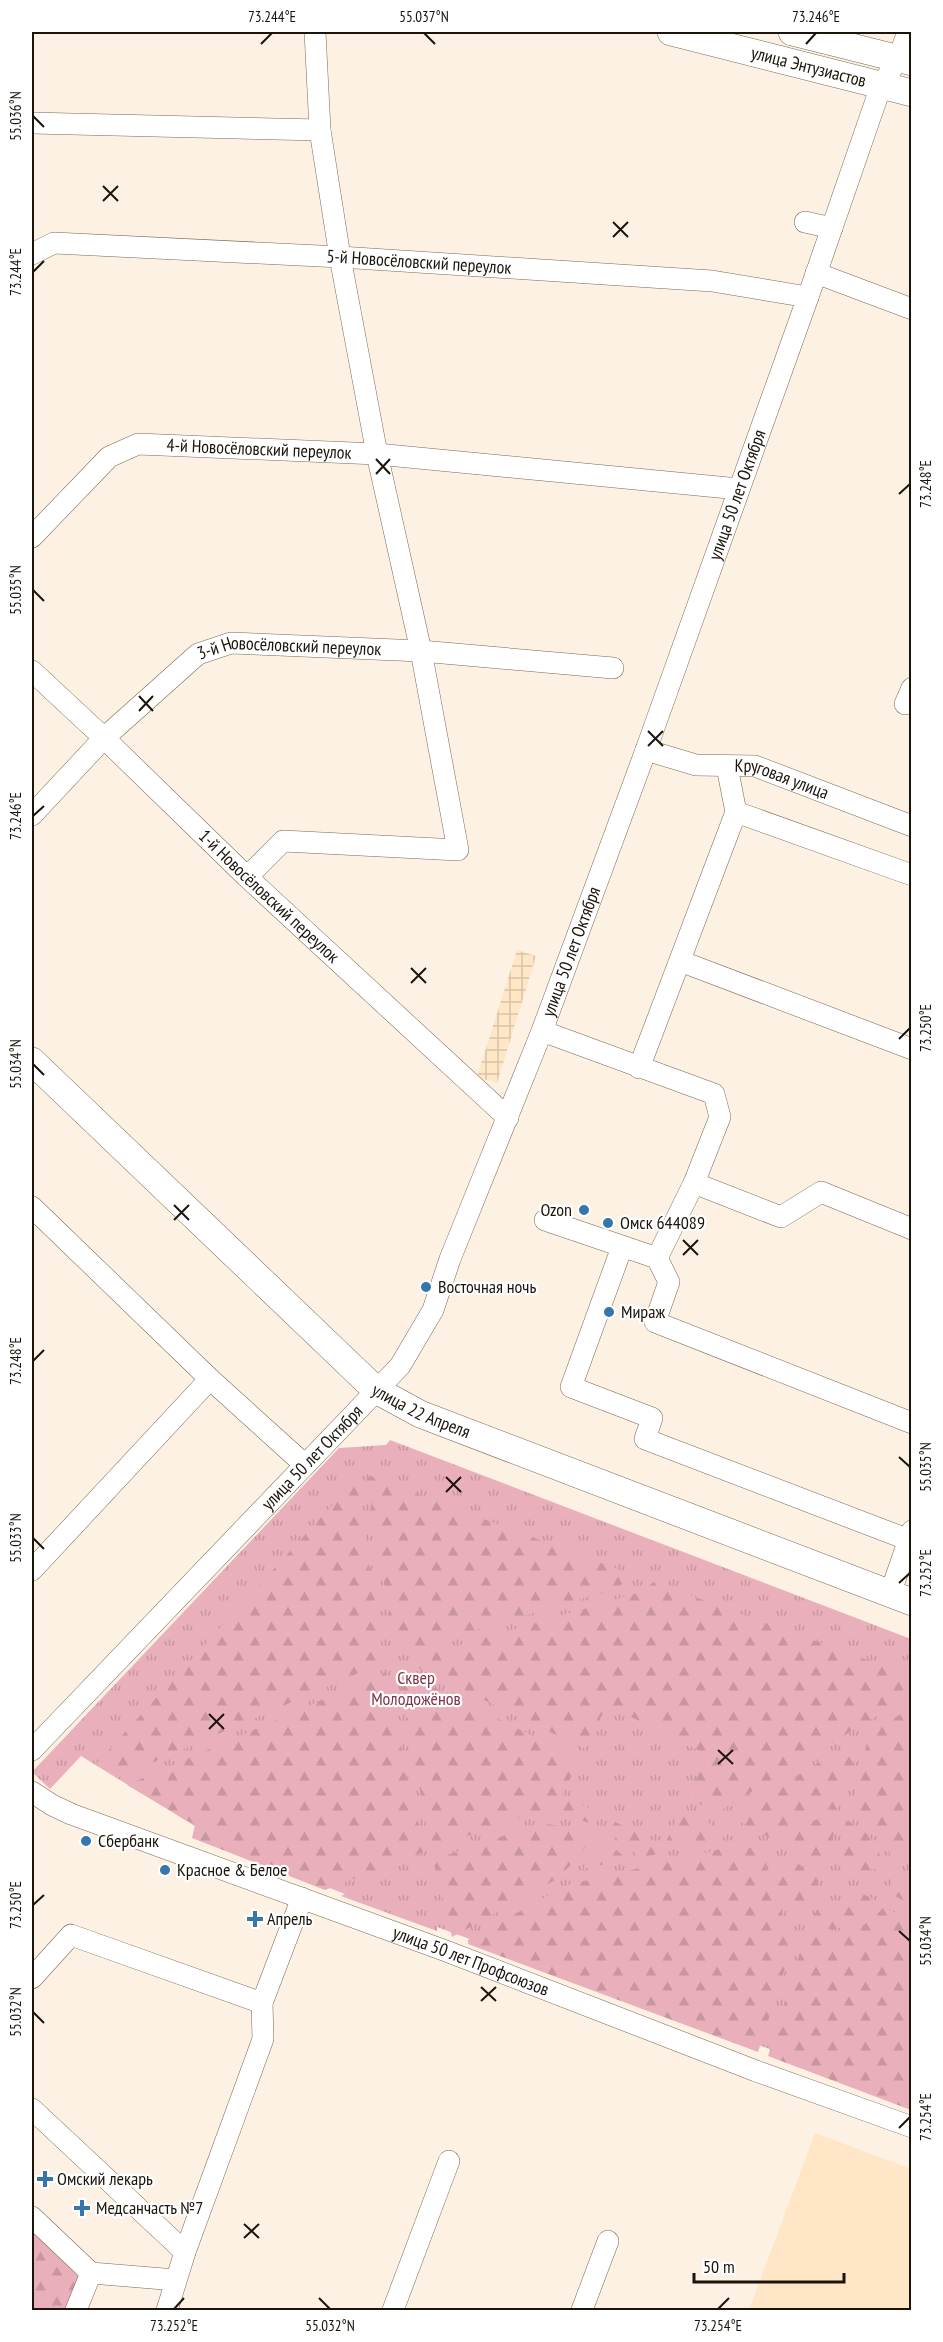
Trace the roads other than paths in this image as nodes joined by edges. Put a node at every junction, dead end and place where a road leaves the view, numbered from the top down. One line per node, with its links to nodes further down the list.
1 (315, 32): 9 (street)
2 (671, 32): 6 (main road, улица Энтузиастов)
3 (792, 32): 5 (main road, улица Энтузиастов)
4 (908, 32): 5 (street, улица 50 лет Октября)
5 (905, 60): 6 (street, улица 50 лет Октября)
6 (881, 86): 7 (main road, улица Энтузиастов); 11 (street, улица 50 лет Октября)
7 (912, 93)
8 (32, 123): 9 (street)
9 (320, 130): 13 (street)
10 (805, 222): 11 (street)
11 (832, 228): 14 (street, улица 50 лет Октября)
12 (32, 254): 13 (street, 5-й Новосёловский переулок)
13 (340, 257): 15 (street, 5-й Новосёловский переулок); 17 (street)
14 (816, 273): 15 (street, улица 50 лет Октября); 16 (street)
15 (808, 297): 18 (street, улица 50 лет Октября)
16 (912, 309)
17 (377, 454): 18 (street, 4-й Новосёловский переулок); 19 (street, 4-й Новосёловский переулок); 20 (street)
18 (739, 489): 24 (street, улица 50 лет Октября)
19 (32, 537)
20 (422, 651): 21 (street, 3-й Новосёловский переулок); 23 (street, 3-й Новосёловский переулок); 30 (street)
21 (613, 668)
22 (32, 671): 23 (street, 1-й Новосёловский переулок)
23 (104, 738): 27 (street, 3-й Новосёловский переулок); 30 (street, 1-й Новосёловский переулок)
24 (646, 750): 25 (street, Круговая улица); 32 (street, улица 50 лет Октября)
25 (728, 766): 26 (street); 28 (street, Круговая улица)
26 (736, 812): 29 (street); 31 (street)
27 (32, 815)
28 (912, 826)
29 (912, 874)
30 (247, 877): 36 (street, 1-й Новосёловский переулок)
31 (680, 961): 33 (street); 35 (street)
32 (542, 1031): 35 (street); 36 (street, улица 50 лет Октября)
33 (912, 1048)
34 (32, 1062): 44 (main road, улица 22 Апреля)
35 (639, 1068): 37 (street)
36 (507, 1118): 44 (street, улица 50 лет Октября)
37 (694, 1183): 40 (street); 42 (street)
38 (32, 1207): 43 (street)
39 (545, 1220): 41 (street)
40 (912, 1229)
41 (622, 1247): 42 (street); 47 (street)
42 (657, 1258): 45 (street)
43 (210, 1379): 46 (street); 48 (street)
44 (376, 1390): 46 (street, улица 50 лет Октября); 49 (main road, улица 22 Апреля)
45 (912, 1423)
46 (305, 1465): 50 (street, улица 50 лет Октября)
47 (910, 1536): 49 (street)
48 (32, 1570)
49 (901, 1598)
50 (32, 1750)
51 (32, 1792): 52 (street, улица 50 лет Профсоюзов)
52 (302, 1898): 54 (street); 56 (street, улица 50 лет Профсоюзов)
53 (32, 1978): 54 (street)
54 (262, 2003): 60 (street)
55 (32, 2109): 60 (street)
56 (912, 2127)
57 (449, 2161): 65 (street)
58 (32, 2217): 61 (street)
59 (608, 2241): 66 (street)
60 (185, 2252): 62 (street)
61 (91, 2273): 62 (street); 63 (street)
62 (176, 2280): 64 (street)
63 (76, 2310)
64 (167, 2310)
65 (393, 2310)
66 (582, 2310)

